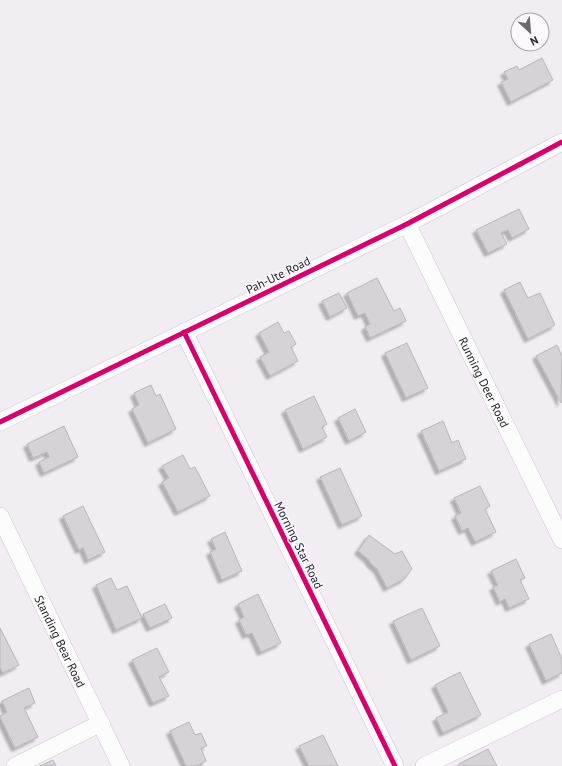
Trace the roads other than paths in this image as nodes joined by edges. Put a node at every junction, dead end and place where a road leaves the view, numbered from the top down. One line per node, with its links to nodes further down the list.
1 (562, 142): 2 (street, Pah-Ute Road)
2 (407, 224): 3 (street, Pah-Ute Road); 6 (street, Running Deer Road)
3 (184, 332): 4 (street, Pah-Ute Road); 11 (street, Morning Star Road)
4 (0, 422)
5 (0, 516): 8 (street, Standing Bear Road)
6 (562, 540)
7 (562, 699): 12 (street)
8 (101, 723): 9 (street); 10 (street, Standing Bear Road)
9 (15, 766)
10 (122, 766)
11 (395, 766)
12 (424, 766)

